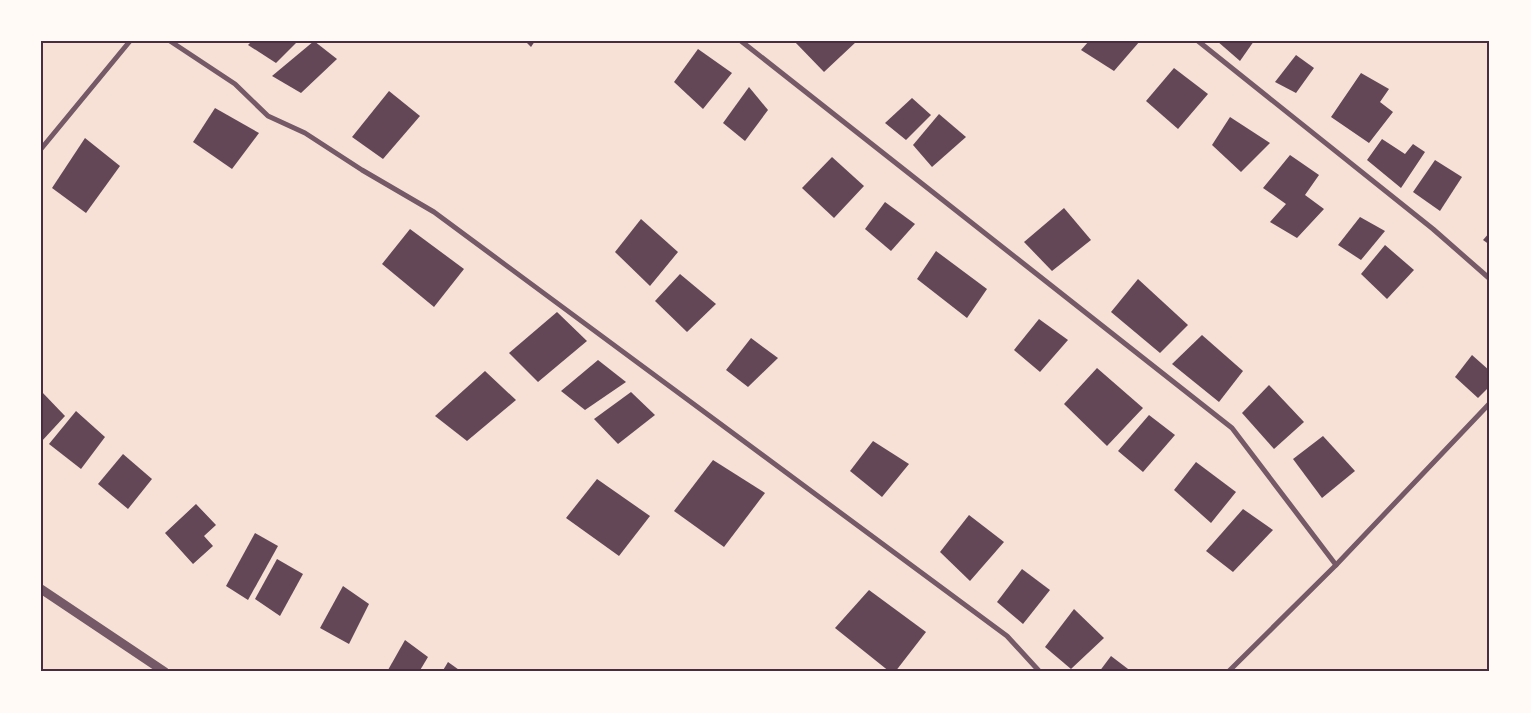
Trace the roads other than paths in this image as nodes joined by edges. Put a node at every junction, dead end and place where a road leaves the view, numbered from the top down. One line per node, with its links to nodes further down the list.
1 (130, 41): 5 (street)
2 (170, 41): 11 (street)
3 (741, 41): 8 (street)
4 (1198, 41): 6 (street)
5 (41, 149)
6 (1490, 279)
7 (1490, 403): 8 (street)
8 (1336, 565): 12 (street)
9 (41, 589): 10 (street)
10 (165, 672)
11 (1040, 672)
12 (1228, 672)

